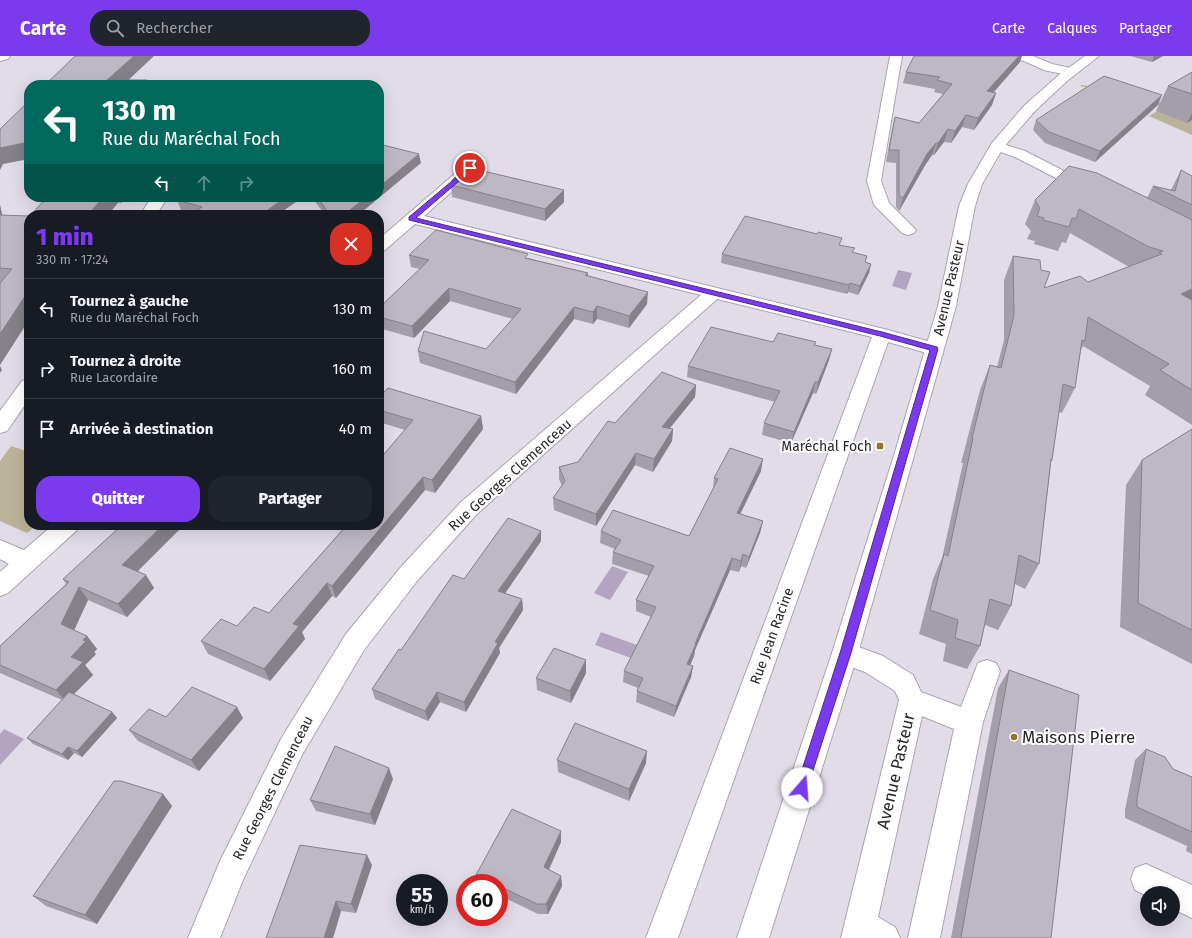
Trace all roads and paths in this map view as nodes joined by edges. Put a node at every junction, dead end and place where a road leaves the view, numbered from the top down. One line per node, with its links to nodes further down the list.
1 (4, 56): 5 (street)
2 (896, 56): 11 (street)
3 (1019, 56): 6 (street)
4 (1093, 56): 6 (street, Avenue Pasteur)
5 (0, 57)
6 (1071, 72): 7 (street, Avenue Pasteur)
7 (998, 146): 9 (street); 15 (street, Avenue Pasteur)
8 (470, 168): 10 (street)
9 (1095, 193)
10 (411, 218): 12 (street); 13 (street)
11 (908, 230)
12 (384, 242)
13 (713, 293): 14 (street); 29 (street, Rue Georges Clemenceau)
14 (882, 334): 15 (street); 30 (street, Rue Jean Racine)
15 (934, 349): 22 (street, Avenue Pasteur)
16 (24, 392): 17 (street)
17 (0, 426)
18 (62, 530): 20 (street)
19 (0, 549): 20 (street)
20 (26, 562): 21 (street)
21 (0, 586)
22 (845, 653): 24 (street, Avenue Pasteur); 31 (street, Avenue Pasteur)
23 (987, 670): 25 (street)
24 (912, 700): 25 (street); 28 (street, Avenue Pasteur)
25 (969, 722): 32 (street)
26 (1146, 879): 27 (street)
27 (1192, 902)
28 (867, 934)
29 (204, 938)
30 (662, 938)
31 (753, 938)
32 (924, 938)

